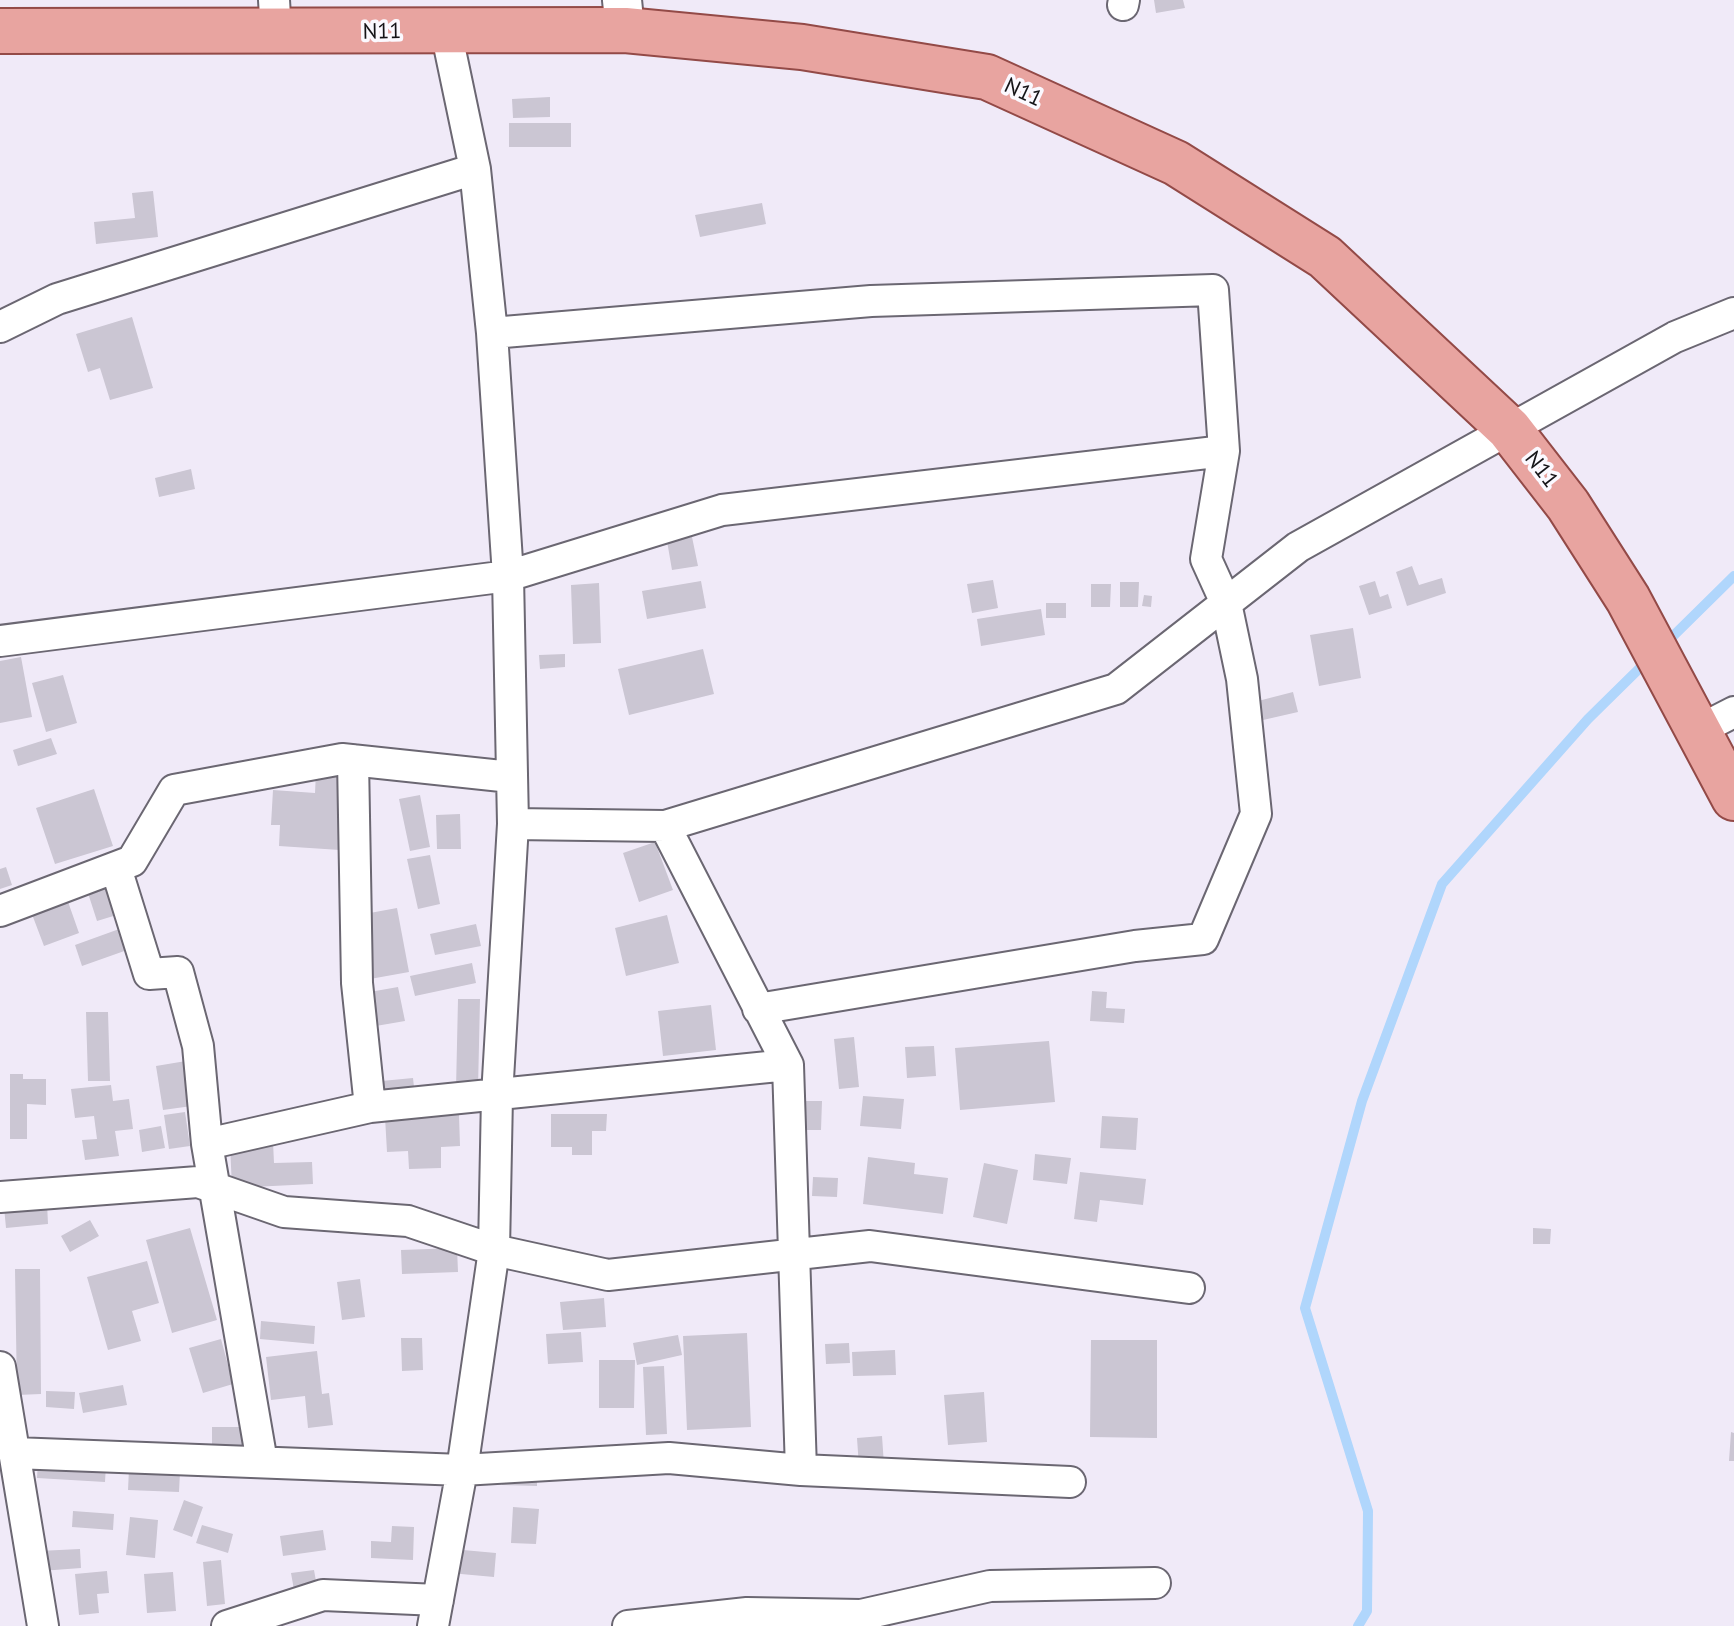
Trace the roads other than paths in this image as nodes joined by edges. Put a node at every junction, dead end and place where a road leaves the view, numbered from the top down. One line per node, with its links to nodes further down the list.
1 (624, 15): 4 (main road, N11); 9 (main road, N11)
2 (275, 16): 3 (main road, N11); 4 (main road, N11)
3 (0, 31)
4 (446, 31): 5 (street)
5 (475, 169): 7 (street); 8 (street)
6 (1734, 313): 9 (street)
7 (0, 327)
8 (492, 333): 10 (street); 11 (street)
9 (1509, 429): 12 (street); 14 (main road, N11)
10 (1224, 451): 11 (street); 12 (street)
11 (508, 576): 13 (street); 16 (street)
12 (1226, 603): 19 (street); 22 (street)
13 (0, 641)
14 (1716, 722): 17 (main road, N11)
15 (353, 760): 16 (street); 20 (street); 25 (street)
16 (511, 777): 18 (street)
17 (1734, 798)
18 (513, 824): 19 (street); 24 (street)
19 (665, 826): 22 (street)
20 (116, 868): 21 (street); 26 (street)
21 (0, 911)
22 (758, 1009): 23 (street)
23 (788, 1065): 24 (street); 30 (street)
24 (497, 1096): 25 (street); 29 (street)
25 (370, 1107): 26 (street)
26 (207, 1144): 27 (street)
27 (216, 1189): 28 (street); 29 (street); 35 (street)
28 (0, 1197)
29 (494, 1250): 30 (street); 36 (street)
30 (793, 1255): 31 (street); 37 (street)
31 (1189, 1288)
32 (0, 1367): 33 (street)
33 (4, 1412): 34 (street)
34 (14, 1453): 35 (street); 41 (street)
35 (262, 1462): 36 (street)
36 (462, 1470): 37 (street); 40 (street)
37 (801, 1470): 38 (street)
38 (1070, 1482)
39 (1155, 1583): 43 (street)
40 (436, 1613): 42 (street)
41 (43, 1626)
42 (227, 1626)
43 (628, 1626)

